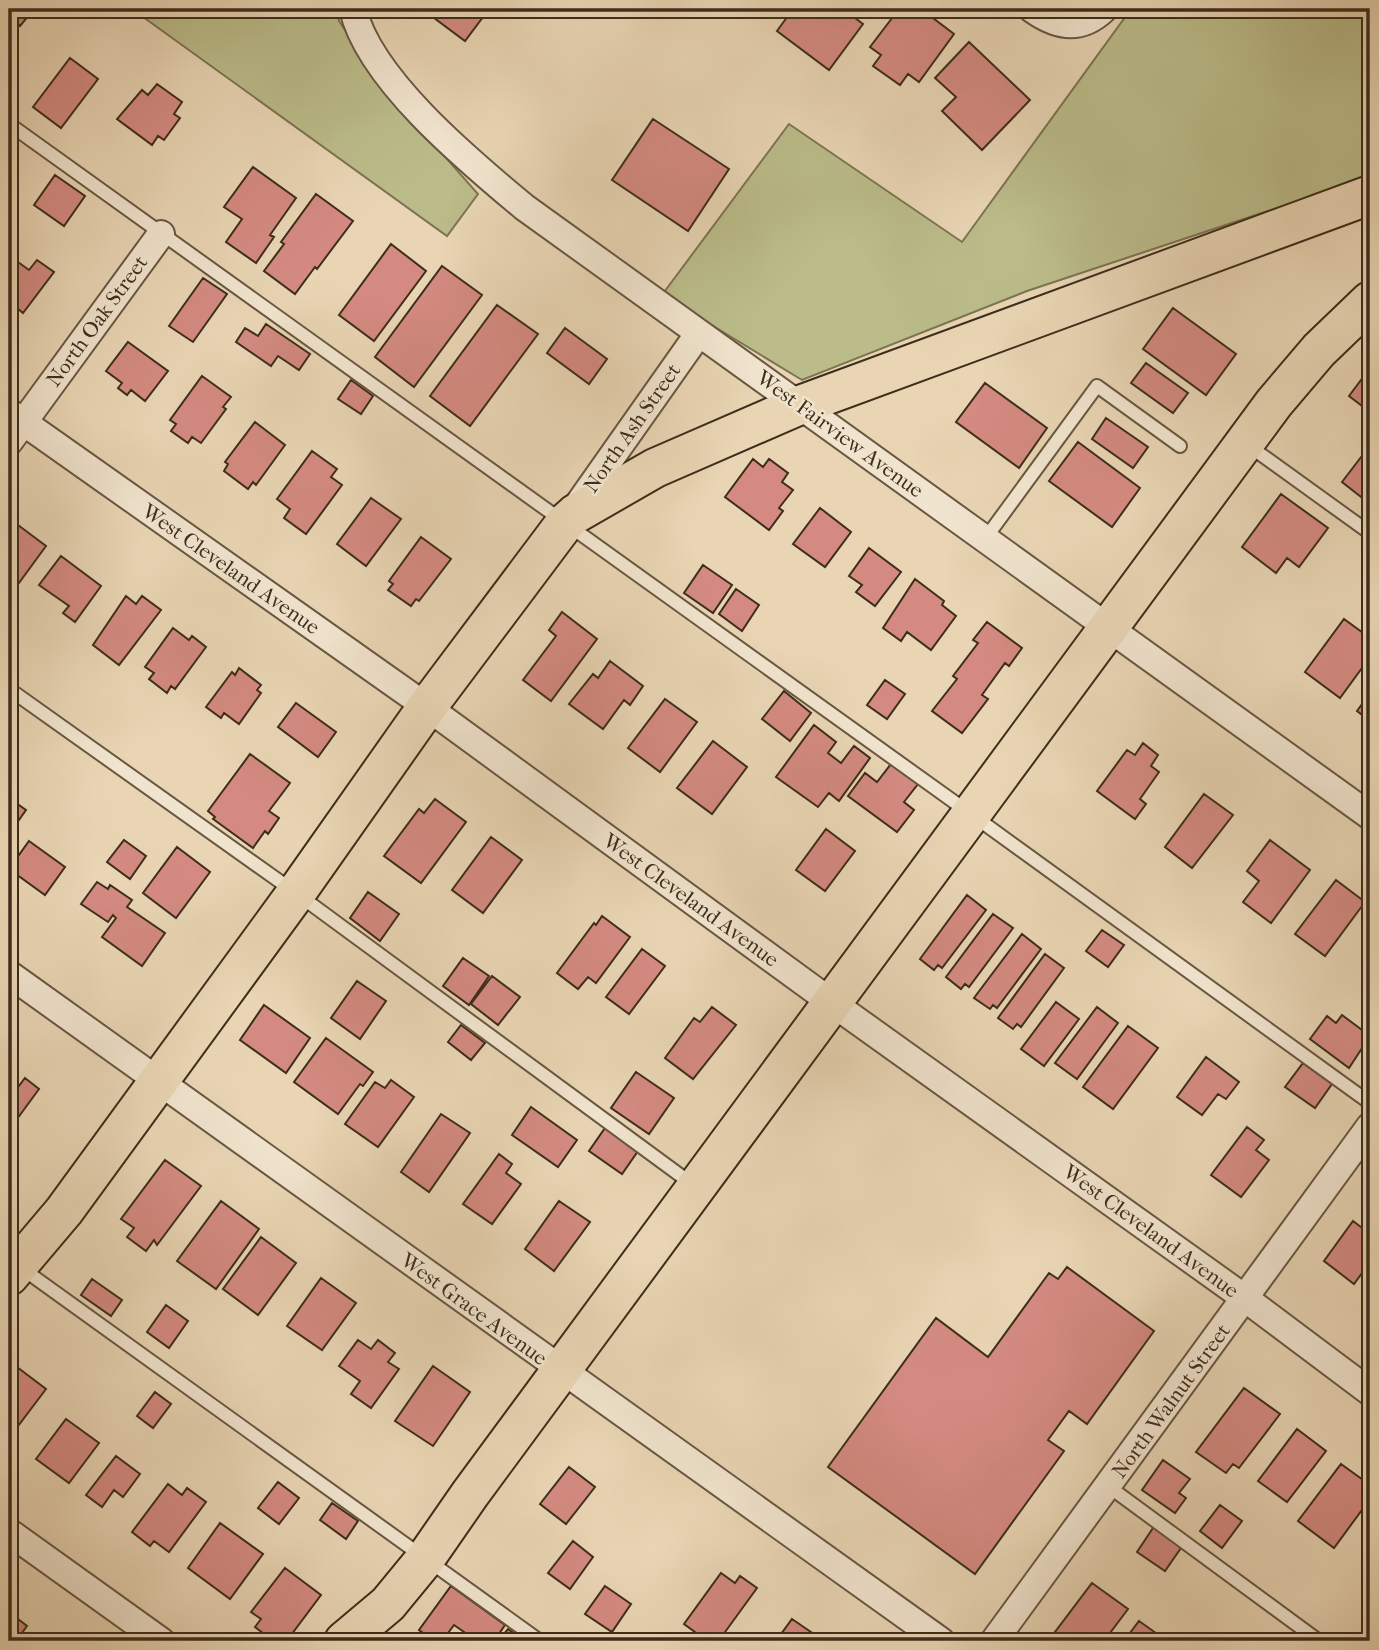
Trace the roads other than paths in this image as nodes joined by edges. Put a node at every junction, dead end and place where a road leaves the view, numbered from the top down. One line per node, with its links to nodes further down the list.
1 (353, 9): 8 (street, West Fairview Avenue)
2 (1032, 9): 3 (street)
3 (1094, 16)
4 (9, 124): 6 (lane)
5 (1370, 195): 9 (main road)
6 (160, 234): 10 (street, North Oak Street); 13 (lane)
7 (1370, 301): 11 (main road)
8 (699, 333): 9 (street, West Fairview Avenue); 13 (street, North Ash Street)
9 (800, 405): 13 (main road); 15 (street, West Fairview Avenue)
10 (14, 425): 18 (street, West Cleveland Avenue)
11 (1245, 443): 14 (lane); 16 (main road)
12 (1180, 446): 15 (lane)
13 (565, 523): 18 (main road); 19 (lane)
14 (1370, 533)
15 (985, 538): 16 (street, West Fairview Avenue)
16 (1109, 628): 19 (main road); 20 (street, West Fairview Avenue)
17 (9, 689): 21 (lane)
18 (427, 707): 21 (main road); 23 (street, West Cleveland Avenue)
19 (971, 814): 23 (main road); 25 (lane)
20 (1370, 816)
21 (296, 893): 24 (main road); 27 (lane)
22 (9, 974): 24 (street, West Grace Avenue)
23 (831, 1002): 27 (main road); 29 (street, West Cleveland Avenue)
24 (157, 1082): 28 (main road); 30 (street, West Grace Avenue)
25 (1370, 1103)
26 (1370, 1126): 29 (street, North Walnut Street)
27 (696, 1187): 30 (main road)
28 (13, 1271): 34 (lane)
29 (1246, 1299): 31 (street, West Cleveland Avenue); 32 (street, North Walnut Street)
30 (560, 1371): 34 (main road); 38 (street, West Grace Avenue)
31 (1370, 1392)
32 (1108, 1486): 39 (street, North Walnut Street); 40 (lane)
33 (9, 1532): 35 (street)
34 (425, 1559): 36 (main road); 37 (lane)
35 (161, 1641)
36 (344, 1641)
37 (540, 1641)
38 (941, 1641)
39 (994, 1641)
40 (1319, 1641)

